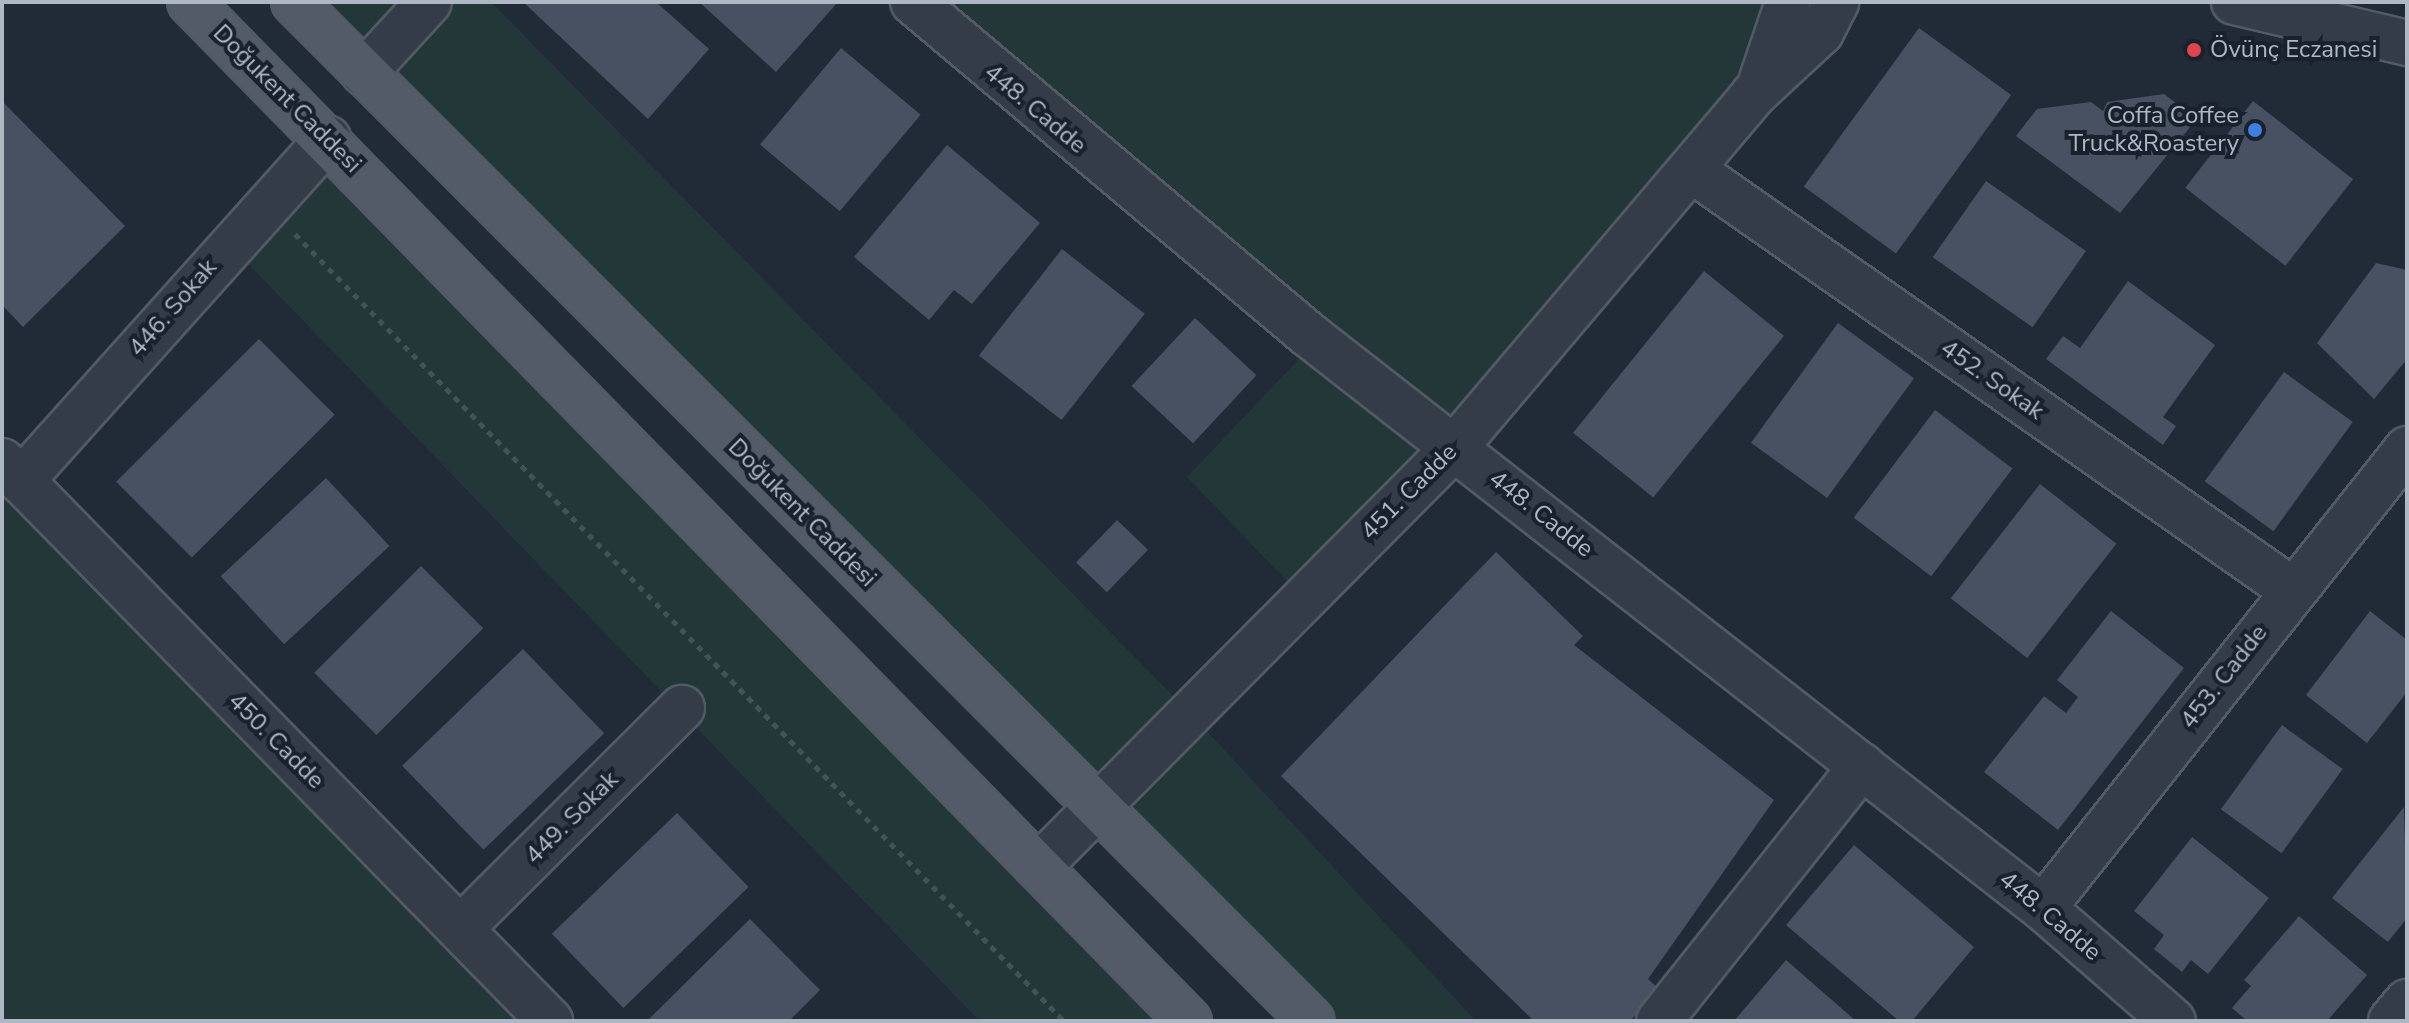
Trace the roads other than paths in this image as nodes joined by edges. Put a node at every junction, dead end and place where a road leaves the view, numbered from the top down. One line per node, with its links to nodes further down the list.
1 (190, 2): 11 (main road, Doğukent Caddesi)
2 (294, 2): 9 (main road, Doğukent Caddesi)
3 (429, 2): 9 (street)
4 (913, 2): 13 (street, 448. Cadde)
5 (1788, 2): 10 (street)
6 (1836, 2): 10 (street)
7 (2234, 2): 8 (street)
8 (2407, 43)
9 (364, 73): 19 (main road, Doğukent Caddesi)
10 (1753, 95): 12 (street, 451. Cadde)
11 (328, 139): 15 (street, 446. Sokak); 20 (main road, Doğukent Caddesi)
12 (1692, 170): 13 (street, 451. Cadde); 16 (street, 452. Sokak)
13 (1455, 447): 18 (street, 448. Cadde); 19 (street, 451. Cadde)
14 (2407, 449): 16 (street, 453. Cadde)
15 (12, 471): 22 (street, 450. Cadde)
16 (2292, 590): 21 (street, 453. Cadde)
17 (682, 708): 22 (street, 449. Sokak)
18 (1862, 766): 21 (street, 448. Cadde); 27 (street)
19 (1101, 804): 20 (street, 451. Cadde); 26 (main road, Doğukent Caddesi)
20 (1039, 866): 25 (main road, Doğukent Caddesi)
21 (2043, 908): 28 (street, 448. Cadde)
22 (461, 928): 24 (street, 450. Cadde)
23 (2407, 1002): 29 (street)
24 (550, 1021)
25 (1189, 1021)
26 (1312, 1021)
27 (1659, 1021)
28 (2173, 1021)
29 (2391, 1021)

